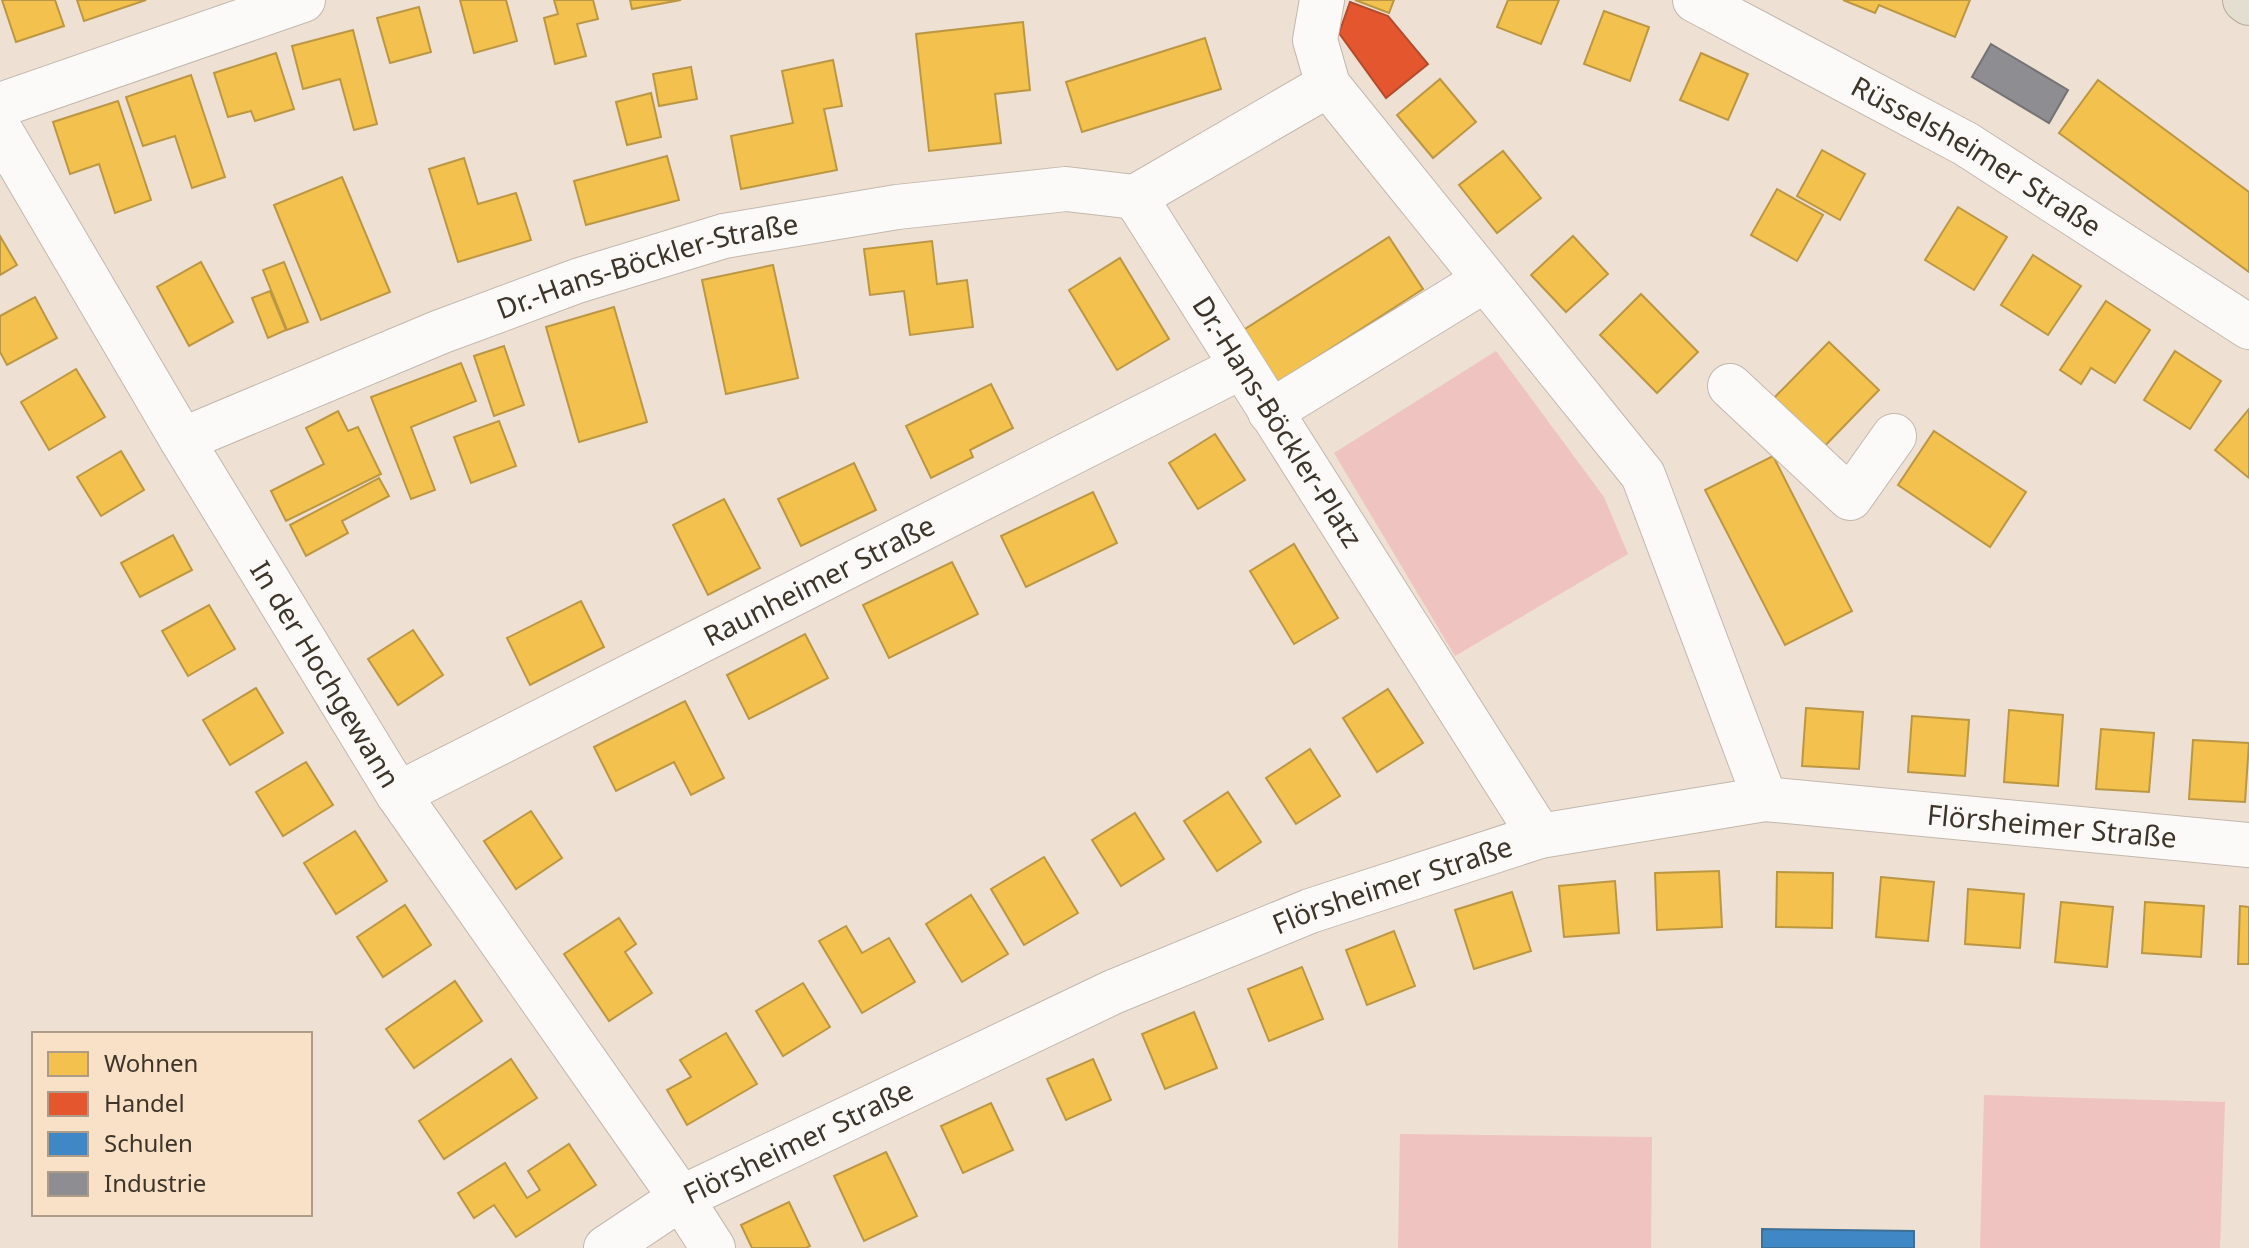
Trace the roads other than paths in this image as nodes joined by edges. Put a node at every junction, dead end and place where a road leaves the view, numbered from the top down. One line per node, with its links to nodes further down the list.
1 (303, 0): 5 (street)
2 (1322, 0): 4 (street)
3 (1695, 0): 9 (street, Rüsselsheimer Straße)
4 (1328, 85): 7 (street); 8 (street)
5 (0, 105)
6 (0, 130): 14 (street, In der Hochgewann)
7 (1135, 197): 10 (street, Dr.-Hans-Böckler-Platz); 14 (street, Dr.-Hans-Böckler-Straße)
8 (1485, 280): 12 (street); 16 (street)
9 (2249, 327)
10 (1241, 367): 12 (street, Dr.-Hans-Böckler-Platz); 15 (street, Raunheimer Straße)
11 (1730, 386): 13 (street)
12 (1270, 412): 17 (street, Dr.-Hans-Böckler-Platz)
13 (1894, 436)
14 (182, 440): 15 (street, In der Hochgewann)
15 (398, 794): 19 (street, In der Hochgewann)
16 (1765, 799): 17 (street, Flörsheimer Straße); 18 (street, Flörsheimer Straße)
17 (1540, 836): 19 (street, Flörsheimer Straße)
18 (2249, 845)
19 (681, 1198): 20 (street, Flörsheimer Straße); 21 (street, In der Hochgewann)
20 (606, 1248)
21 (713, 1248)

